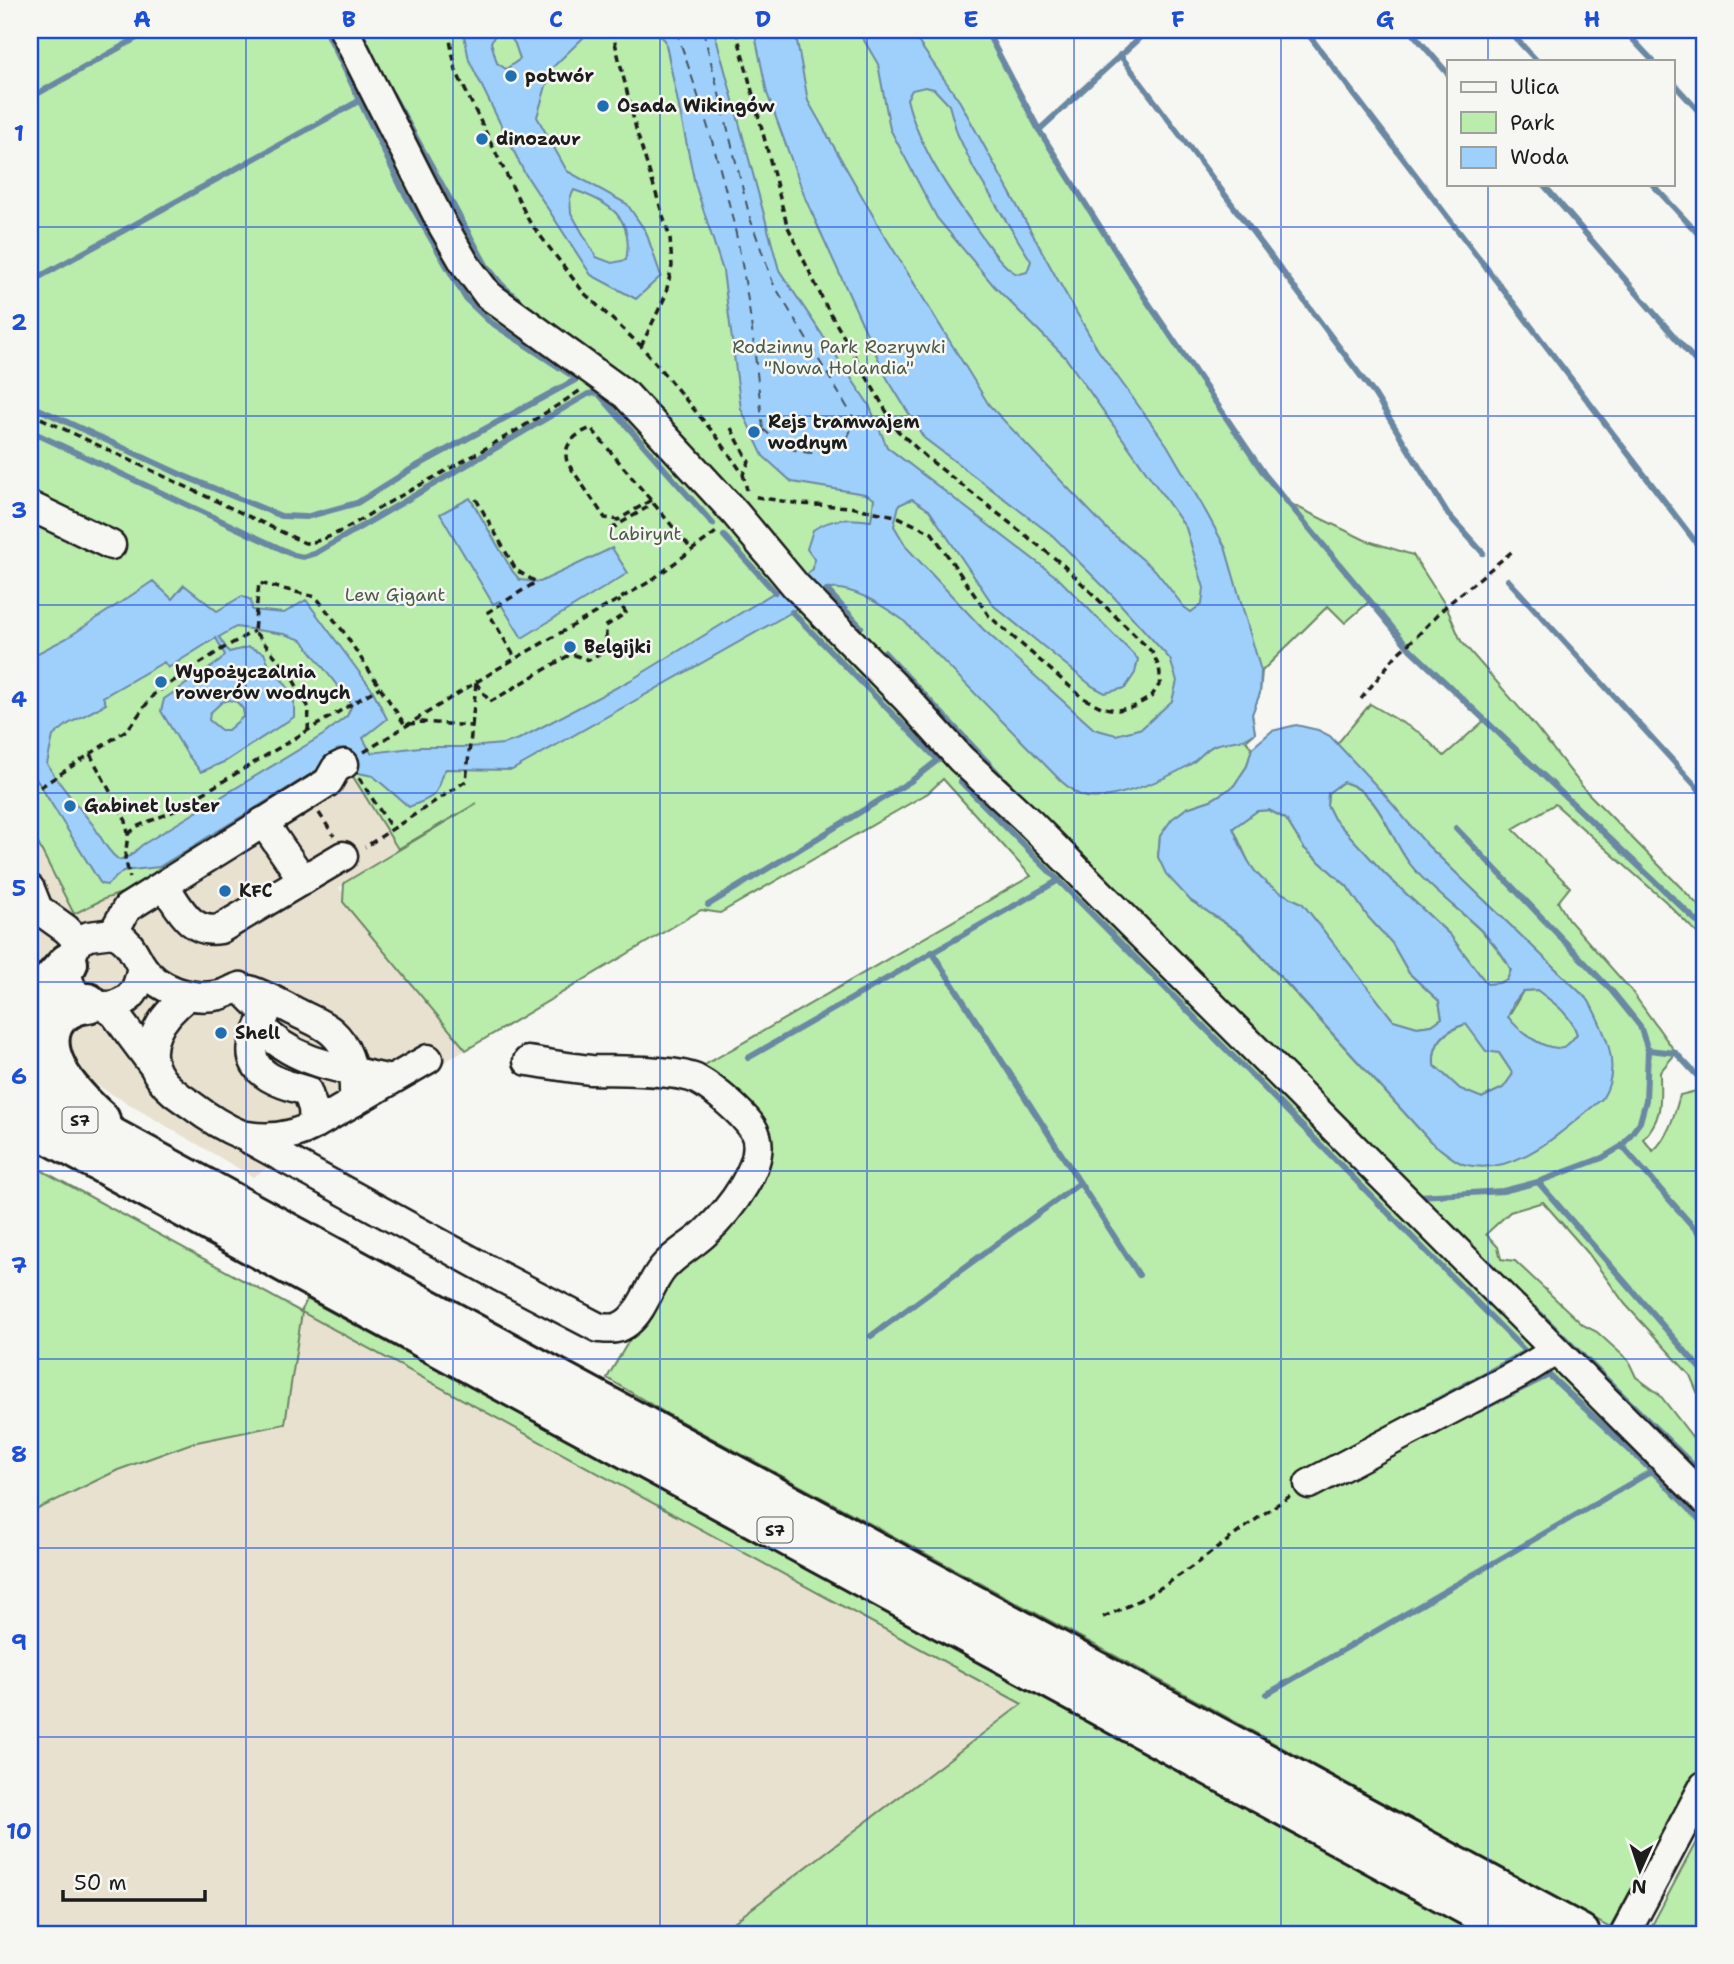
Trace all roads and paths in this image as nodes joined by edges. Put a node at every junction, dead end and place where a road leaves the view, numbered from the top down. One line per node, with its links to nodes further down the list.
1 (344, 30): 6 (street)
2 (448, 30): 5 (path)
3 (612, 30): 5 (path)
4 (736, 30): 12 (path)
5 (641, 346): 9 (path)
6 (598, 375): 7 (path); 12 (street)
7 (30, 413)
8 (731, 428): 9 (path)
9 (743, 474): 12 (path)
10 (476, 499): 20 (path)
11 (652, 502): 11 (path); 14 (path); 17 (path)
12 (735, 503): 17 (path); 59 (street)
13 (30, 506): 15 (street)
14 (611, 529)
15 (111, 545)
16 (1514, 549): 23 (path)
17 (692, 551): 18 (path)
18 (618, 600): 20 (path); 21 (path)
19 (254, 631): 22 (path); 26 (path); 28 (path)
20 (516, 659): 21 (path)
21 (475, 683): 24 (path); 25 (path)
22 (380, 687): 24 (path); 26 (path)
23 (1361, 699)
24 (405, 725): 25 (path); 27 (path)
25 (472, 726): 29 (path)
26 (308, 731): 32 (path)
27 (369, 749)
28 (90, 754): 30 (path); 32 (path)
29 (349, 767): 31 (street)
30 (30, 794)
31 (263, 822): 35 (street); 36 (street)
32 (128, 835): 34 (path)
33 (343, 856): 35 (street)
34 (128, 870)
35 (303, 880): 36 (street)
36 (164, 885): 38 (street)
37 (33, 903): 39 (street)
38 (113, 933): 39 (street); 40 (street)
39 (73, 952): 44 (highway); 45 (street)
40 (142, 967): 43 (street); 45 (street)
41 (268, 972): 42 (street)
42 (240, 986): 43 (street); 46 (street); 51 (street)
43 (188, 996): 50 (street)
44 (30, 999)
45 (95, 1004): 50 (street); 52 (highway)
46 (260, 1028): 48 (street); 54 (street)
47 (428, 1059): 53 (street)
48 (310, 1060): 51 (street); 54 (street)
49 (528, 1060): 58 (street)
50 (152, 1064): 58 (street)
51 (352, 1070): 53 (street); 55 (street)
52 (39, 1074): 65 (highway, S7)
53 (390, 1080): 55 (street)
54 (307, 1091): 57 (street)
55 (354, 1102): 57 (street)
56 (30, 1125): 64 (highway, S7)
57 (314, 1125): 58 (street)
58 (242, 1135)
59 (1555, 1351): 60 (street); 61 (street)
60 (1309, 1484): 62 (path)
61 (1704, 1500)
62 (1104, 1617)
63 (1700, 1793): 66 (street)
64 (1520, 1934)
65 (1580, 1934)
66 (1625, 1934)

